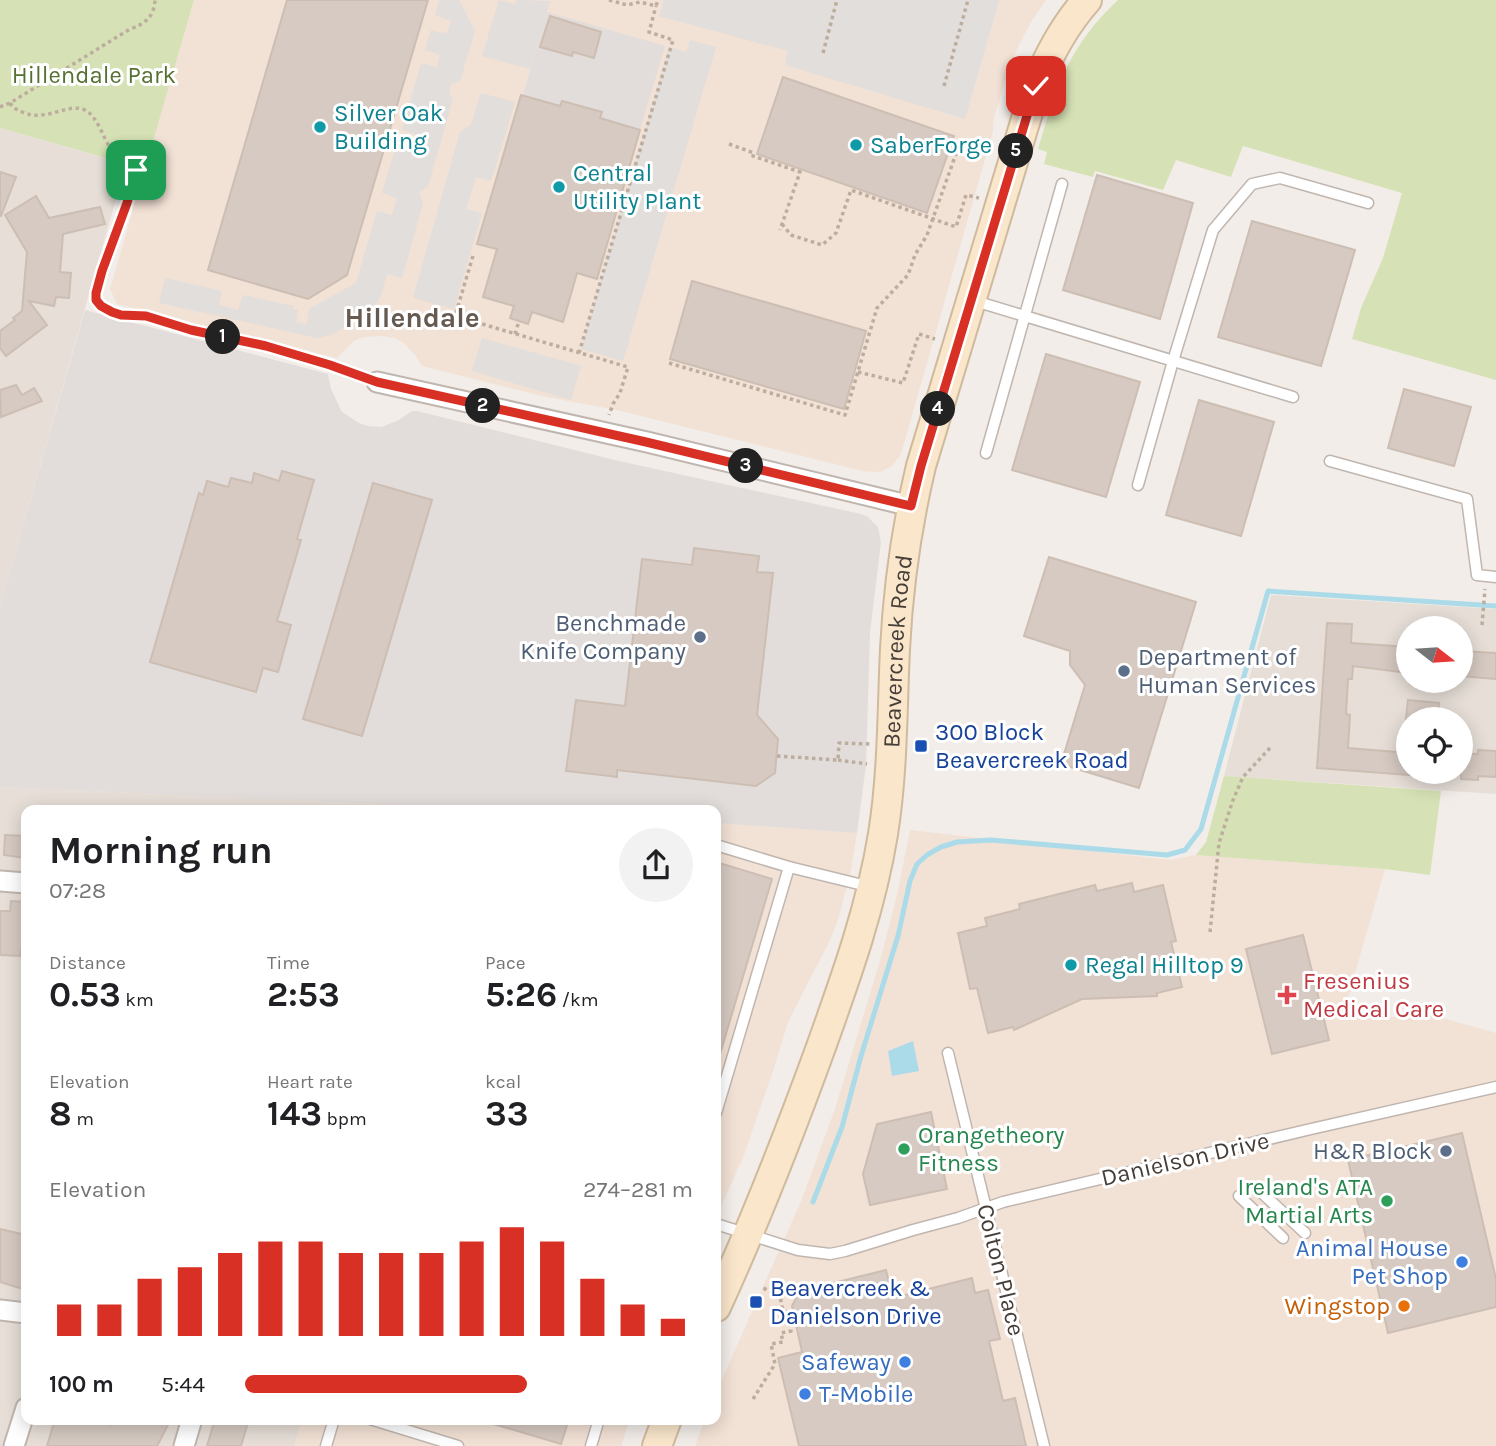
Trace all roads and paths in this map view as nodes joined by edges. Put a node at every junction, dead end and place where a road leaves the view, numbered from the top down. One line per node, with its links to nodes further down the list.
1 (155, 0): 10 (path)
2 (609, 0): 7 (path)
3 (658, 0): 7 (path)
4 (838, 0): 8 (path)
5 (968, 0): 9 (path)
6 (1087, 0): 21 (main road, Beavercreek Road)
7 (656, 6): 26 (path)
8 (823, 53)
9 (944, 86)
10 (10, 103): 11 (path); 30 (path)
11 (0, 107)
12 (962, 136): 17 (path)
13 (729, 144): 18 (path)
14 (1062, 184): 22 (lane)
15 (979, 198): 17 (path)
16 (1368, 203): 27 (lane)
17 (933, 219): 18 (path); 29 (path)
18 (782, 224): 19 (path)
19 (780, 230)
20 (473, 256): 24 (path)
21 (971, 300): 22 (lane); 36 (main road, Beavercreek Road)
22 (1024, 317): 27 (lane); 33 (lane)
23 (519, 321): 24 (path)
24 (515, 334): 26 (path)
25 (937, 339): 29 (path)
26 (579, 353): 32 (path)
27 (1173, 361): 31 (lane); 35 (lane)
28 (669, 363): 29 (path)
29 (858, 372)
30 (377, 382): 36 (street)
31 (1293, 397)
32 (609, 415)
33 (986, 453)
34 (1330, 461): 37 (lane)
35 (1138, 485)
36 (911, 506): 49 (main road, Beavercreek Road)
37 (1496, 577)
38 (1484, 599): 39 (path)
39 (1482, 625)
40 (870, 744): 43 (path)
41 (1270, 748): 50 (path)
42 (777, 756): 43 (path)
43 (838, 760): 44 (path)
44 (869, 764)
45 (721, 847): 46 (lane)
46 (789, 867): 49 (lane); 53 (lane)
47 (0, 881): 48 (street)
48 (21, 883)
49 (873, 887): 59 (main road, Beavercreek Road)
50 (1210, 932)
51 (948, 1054): 56 (lane, Colton Place)
52 (1496, 1087): 56 (lane, Danielson Drive)
53 (721, 1096)
54 (1260, 1191): 58 (lane)
55 (1239, 1196): 60 (lane)
56 (986, 1208): 59 (lane, Danielson Drive); 78 (lane, Colton Place)
57 (721, 1226): 59 (lane, Danielson Drive)
58 (1305, 1233)
59 (748, 1234): 62 (main road, Beavercreek Road)
60 (1283, 1238)
61 (761, 1287): 65 (path)
62 (721, 1296)
63 (0, 1310): 64 (street)
64 (21, 1312)
65 (753, 1399)
66 (21, 1423): 72 (street)
67 (190, 1425): 73 (street)
68 (332, 1425): 74 (lane)
69 (390, 1425): 75 (lane)
70 (597, 1425): 76 (lane)
71 (665, 1425): 77 (main road)
72 (13, 1446)
73 (184, 1446)
74 (326, 1446)
75 (458, 1446)
76 (591, 1446)
77 (657, 1446)
78 (1044, 1446)

